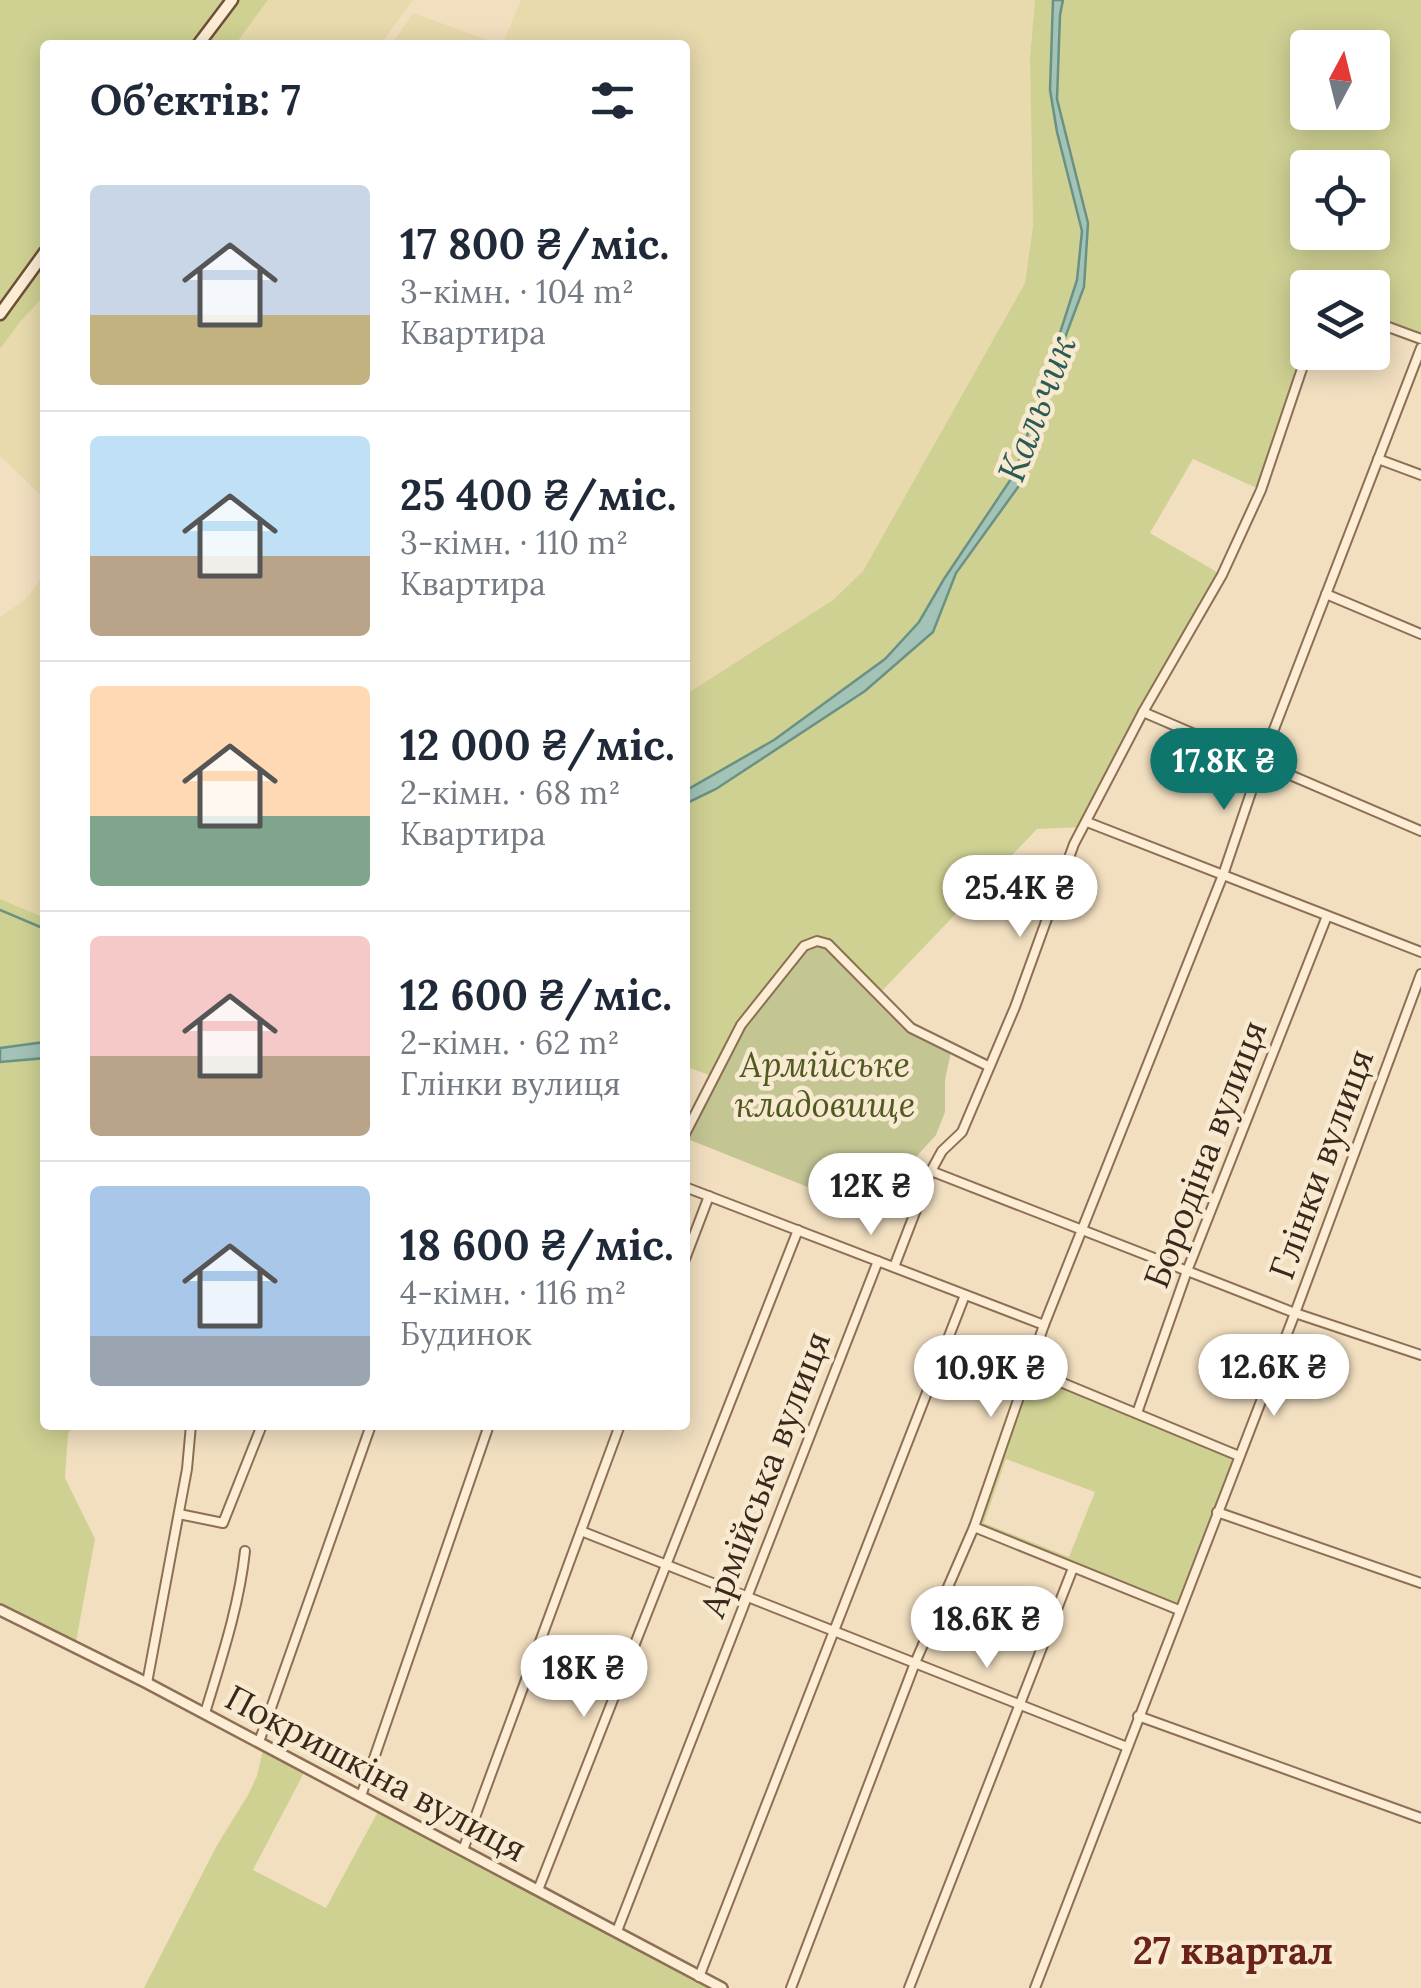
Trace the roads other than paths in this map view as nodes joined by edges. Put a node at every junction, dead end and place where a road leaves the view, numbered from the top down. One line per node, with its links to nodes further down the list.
1 (232, 0): 2 (main road)
2 (202, 40)
3 (40, 259): 4 (main road)
4 (0, 314)
5 (1390, 327): 6 (street)
6 (1421, 340)
7 (1421, 348): 9 (street)
8 (1302, 370): 13 (street)
9 (1378, 459): 10 (street); 11 (street)
10 (1421, 475)
11 (1326, 594): 12 (street); 14 (street)
12 (1421, 634)
13 (1143, 712): 14 (street); 15 (street)
14 (1261, 764): 16 (street); 17 (street)
15 (1087, 822): 17 (street); 21 (street)
16 (1421, 831)
17 (1223, 875): 18 (street); 27 (street)
18 (1327, 916): 19 (street); 31 (street, Бородіна вулиця)
19 (1421, 952)
20 (1421, 974): 33 (street, Глінки вулиця)
21 (988, 1066): 22 (street); 23 (street)
22 (690, 1124)
23 (931, 1171): 27 (street); 30 (street)
24 (690, 1188): 25 (street)
25 (710, 1196): 26 (street); 28 (street)
26 (798, 1230): 29 (street); 49 (street)
27 (1082, 1230): 31 (street); 34 (street)
28 (690, 1246)
29 (878, 1261): 30 (street); 52 (street, Армійська вулиця)
30 (894, 1267): 32 (street)
31 (1187, 1271): 33 (street); 37 (street, Бородіна вулиця)
32 (964, 1295): 34 (street); 55 (street)
33 (1295, 1312): 35 (street); 43 (street, Глінки вулиця)
34 (1044, 1325): 36 (street)
35 (1421, 1355)
36 (1029, 1369): 37 (street); 46 (street)
37 (1137, 1413): 43 (street)
38 (190, 1430): 45 (street)
39 (260, 1430): 45 (street)
40 (369, 1430): 61 (street)
41 (488, 1430): 63 (street)
42 (618, 1430): 47 (street)
43 (1239, 1456): 44 (street, Глінки вулиця)
44 (1218, 1512): 51 (street); 54 (street, Глінки вулиця)
45 (179, 1514): 57 (street)
46 (974, 1527): 50 (street); 56 (street)
47 (581, 1531): 49 (street); 65 (street)
48 (245, 1552): 59 (street)
49 (665, 1564): 52 (street); 66 (street)
50 (1072, 1568): 54 (street); 58 (street)
51 (1421, 1583)
52 (747, 1596): 55 (street); 67 (street, Армійська вулиця)
53 (1, 1610): 57 (street, Покришкіна вулиця)
54 (1179, 1610): 60 (street, Глінки вулиця)
55 (833, 1630): 56 (street); 68 (street)
56 (915, 1663): 58 (street); 70 (street)
57 (147, 1682): 59 (street, Покришкіна вулиця)
58 (1020, 1705): 62 (street); 71 (street)
59 (205, 1713): 61 (street, Покришкіна вулиця)
60 (1138, 1716): 62 (street, Глінки вулиця); 64 (street)
61 (259, 1742): 63 (street, Покришкіна вулиця)
62 (1126, 1746): 72 (street, Глінки вулиця)
63 (360, 1796): 65 (street, Покришкіна вулиця)
64 (1421, 1818)
65 (463, 1850): 66 (street, Покришкіна вулиця)
66 (538, 1890): 67 (street, Покришкіна вулиця)
67 (617, 1932): 68 (street, Покришкіна вулиця)
68 (699, 1976): 69 (street, Покришкіна вулиця)
69 (722, 1988)
70 (790, 1988)
71 (909, 1988)
72 (1035, 1988)

